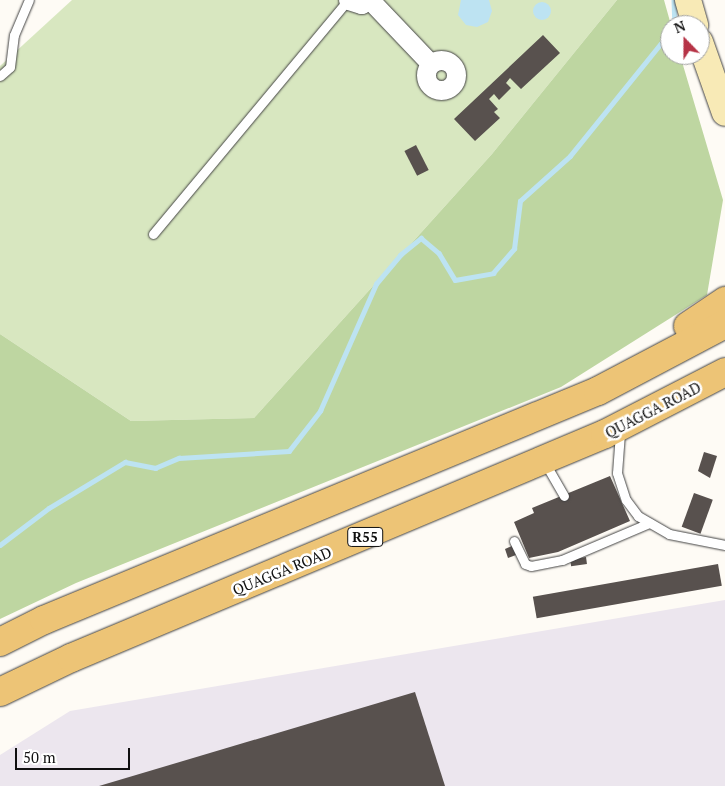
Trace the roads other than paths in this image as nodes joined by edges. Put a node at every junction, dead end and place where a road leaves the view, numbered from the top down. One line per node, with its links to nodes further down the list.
1 (29, 0): 8 (lane)
2 (348, 0): 3 (street); 10 (lane)
3 (370, 0): 6 (street)
4 (688, 0): 5 (main road)
5 (692, 15)
6 (431, 64)
7 (708, 65): 9 (main road)
8 (0, 76)
9 (725, 113)
10 (153, 234)
11 (725, 301): 14 (main road)
12 (725, 324): 14 (main road)
13 (719, 379): 15 (main road, QUAGGA ROAD / R55)
14 (598, 391): 21 (main road)
15 (622, 426): 16 (main road, QUAGGA ROAD / R55); 18 (lane)
16 (543, 461): 17 (lane); 22 (main road, QUAGGA ROAD / R55)
17 (564, 496)
18 (648, 524): 19 (lane); 20 (lane)
19 (514, 541)
20 (725, 545)
21 (0, 642)
22 (0, 692)

